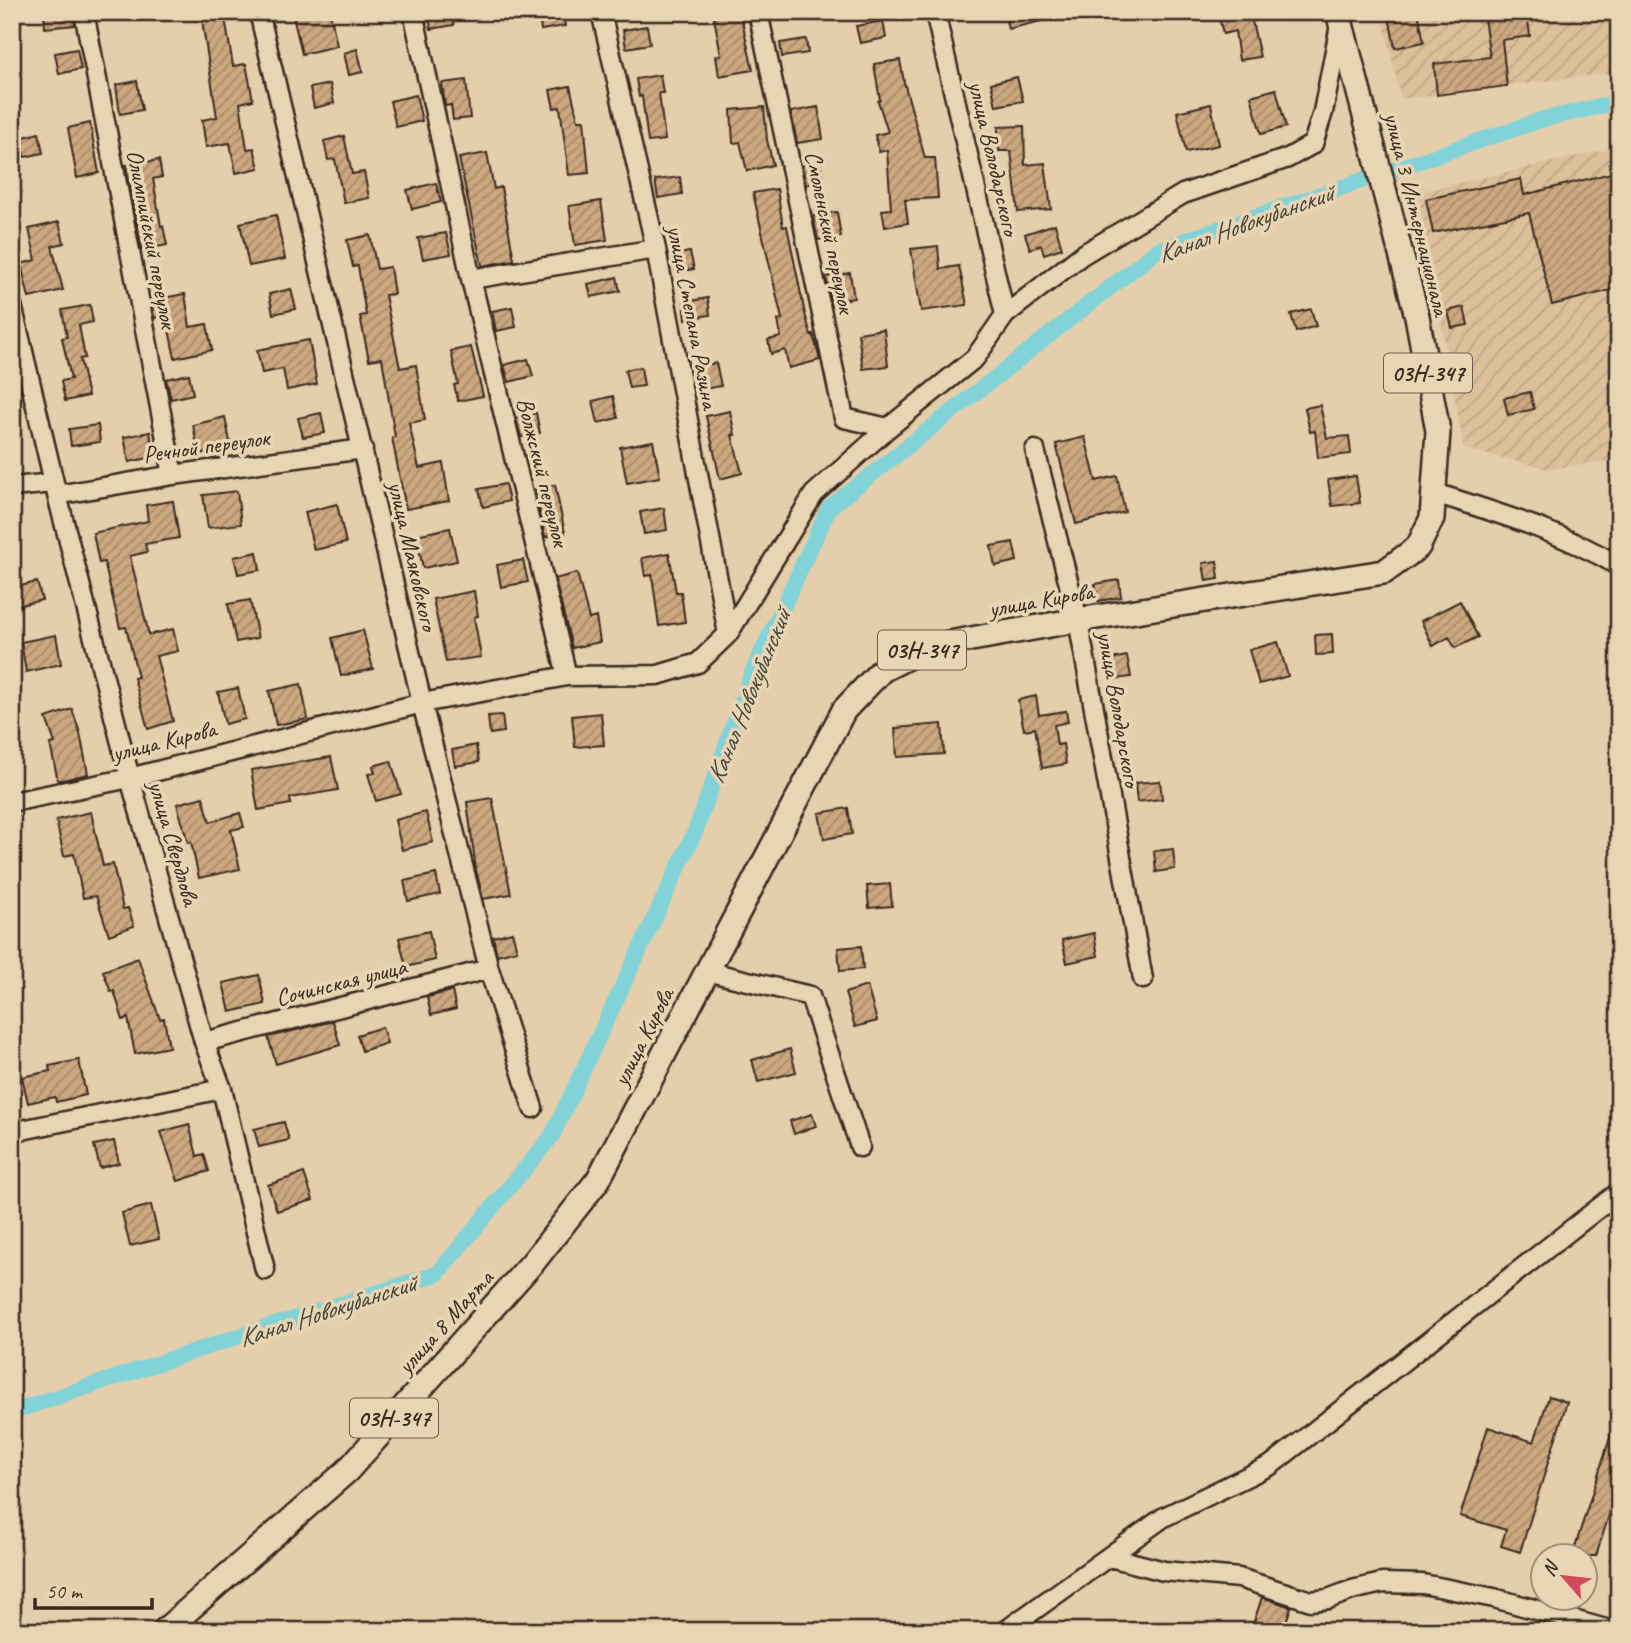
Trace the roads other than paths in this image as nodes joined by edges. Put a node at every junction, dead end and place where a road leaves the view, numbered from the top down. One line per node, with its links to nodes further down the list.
1 (84, 12): 16 (street, Олимпийский переулок)
2 (259, 12): 14 (street, улица Маяковского)
3 (413, 12): 9 (street, Волжский переулок)
4 (601, 12): 8 (street, улица Степана Разина)
5 (758, 12): 12 (street, Смоленский переулок)
6 (935, 12): 11 (street, улица Володарского)
7 (1339, 17): 11 (street, улица Кирова); 13 (main road, улица 3 Интернационала / 03Н-347)
8 (656, 248): 9 (street); 22 (street, улица Степана Разина)
9 (471, 279): 23 (street, Волжский переулок)
10 (12, 305): 18 (street, улица Свердлова)
11 (1005, 314): 12 (street, улица Кирова)
12 (888, 428): 22 (street, улица Кирова)
13 (1438, 430): 19 (main road, улица Кирова / 03Н-347)
14 (363, 449): 16 (street, Речной переулок); 24 (street, улица Маяковского)
15 (1035, 450): 21 (street, улица Володарского)
16 (173, 475): 18 (street, Речной переулок)
17 (12, 487): 18 (street, Речной переулок)
18 (55, 489): 25 (street, улица Свердлова)
19 (1435, 493): 20 (street); 21 (main road, улица Кирова / 03Н-347)
20 (1619, 566)
21 (1078, 620): 28 (main road, улица Кирова / 03Н-347); 29 (street, улица Володарского)
22 (728, 634): 23 (street, улица Кирова)
23 (567, 676): 24 (street, улица Кирова)
24 (422, 703): 25 (street, улица Кирова); 27 (street, улица Маяковского)
25 (130, 778): 26 (street, улица Кирова); 30 (street, улица Свердлова)
26 (12, 802)
27 (489, 969): 30 (street, Сочинская улица); 32 (street, улица Маяковского)
28 (706, 971): 34 (street); 35 (main road, улица Кирова / 03Н-347)
29 (1143, 979)
30 (205, 1042): 31 (street, улица Свердлова)
31 (222, 1089): 33 (street); 37 (street, улица Свердлова)
32 (533, 1108)
33 (12, 1132)
34 (860, 1147)
35 (598, 1180): 39 (main road, улица 8 Марта / 03Н-347)
36 (1619, 1192): 38 (street)
37 (265, 1270)
38 (1110, 1557): 40 (street); 41 (street)
39 (164, 1631)
40 (1005, 1631)
41 (1614, 1631)

